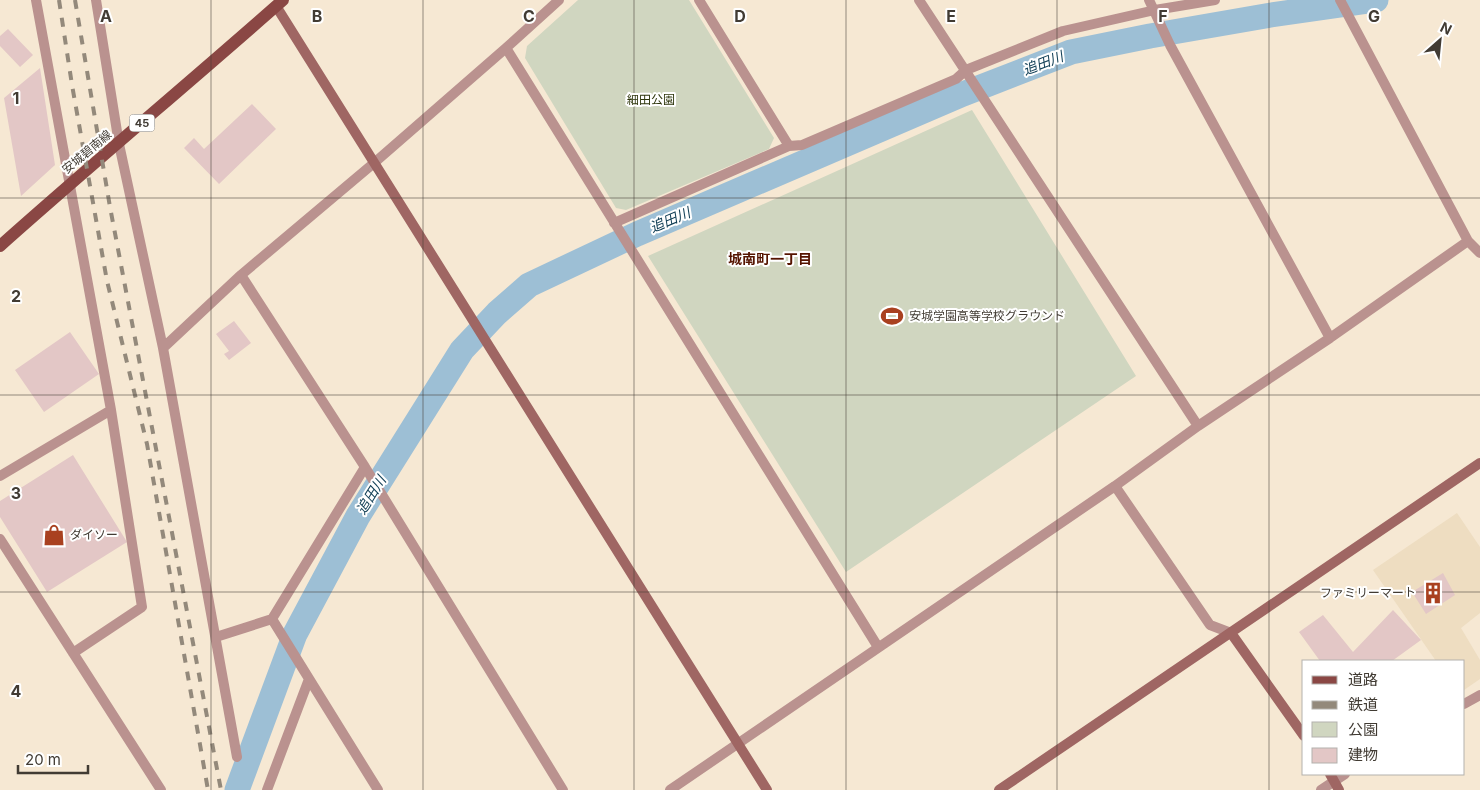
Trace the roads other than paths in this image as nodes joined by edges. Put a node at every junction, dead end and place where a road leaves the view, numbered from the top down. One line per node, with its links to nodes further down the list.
1 (36, 0): 16 (street)
2 (96, 0): 13 (street)
3 (559, 0): 11 (street)
4 (699, 0): 14 (street)
5 (919, 0): 12 (street)
6 (1149, 0): 10 (street)
7 (1215, 0): 10 (street)
8 (1340, 0): 18 (street)
9 (277, 2): 13 (main road, 安城碧南線 / 45); 15 (street)
10 (1155, 10): 12 (street); 22 (street)
11 (506, 48): 15 (street); 17 (street)
12 (966, 70): 14 (street); 25 (street)
13 (118, 144): 16 (main road, 安城碧南線 / 45); 23 (street)
14 (789, 146): 17 (street)
15 (374, 163): 21 (street); 40 (street)
16 (70, 183): 19 (main road, 安城碧南線 / 45); 24 (street)
17 (617, 227): 34 (street)
18 (1468, 241): 20 (street); 22 (street)
19 (0, 246)
20 (1480, 254)
21 (241, 276): 23 (street); 27 (street)
22 (1330, 338): 25 (street)
23 (164, 348): 33 (street)
24 (111, 410): 28 (street); 35 (street)
25 (1198, 426): 29 (street)
26 (1480, 463): 32 (street)
27 (365, 467): 31 (street); 46 (street)
28 (0, 476)
29 (1115, 486): 32 (street); 34 (street)
30 (0, 539): 35 (street)
31 (272, 619): 33 (street); 36 (street)
32 (1231, 633): 39 (street); 49 (street)
33 (216, 637): 41 (street)
34 (878, 647): 40 (street)
35 (73, 653): 43 (street)
36 (309, 679): 44 (street); 45 (street)
37 (1479, 699): 38 (street)
38 (1465, 704)
39 (1302, 733)
40 (739, 743): 47 (street); 48 (street)
41 (237, 757)
42 (1332, 777): 50 (street); 51 (street)
43 (161, 790)
44 (267, 790)
45 (378, 790)
46 (563, 790)
47 (670, 790)
48 (767, 790)
49 (999, 790)
50 (1321, 790)
51 (1339, 790)

